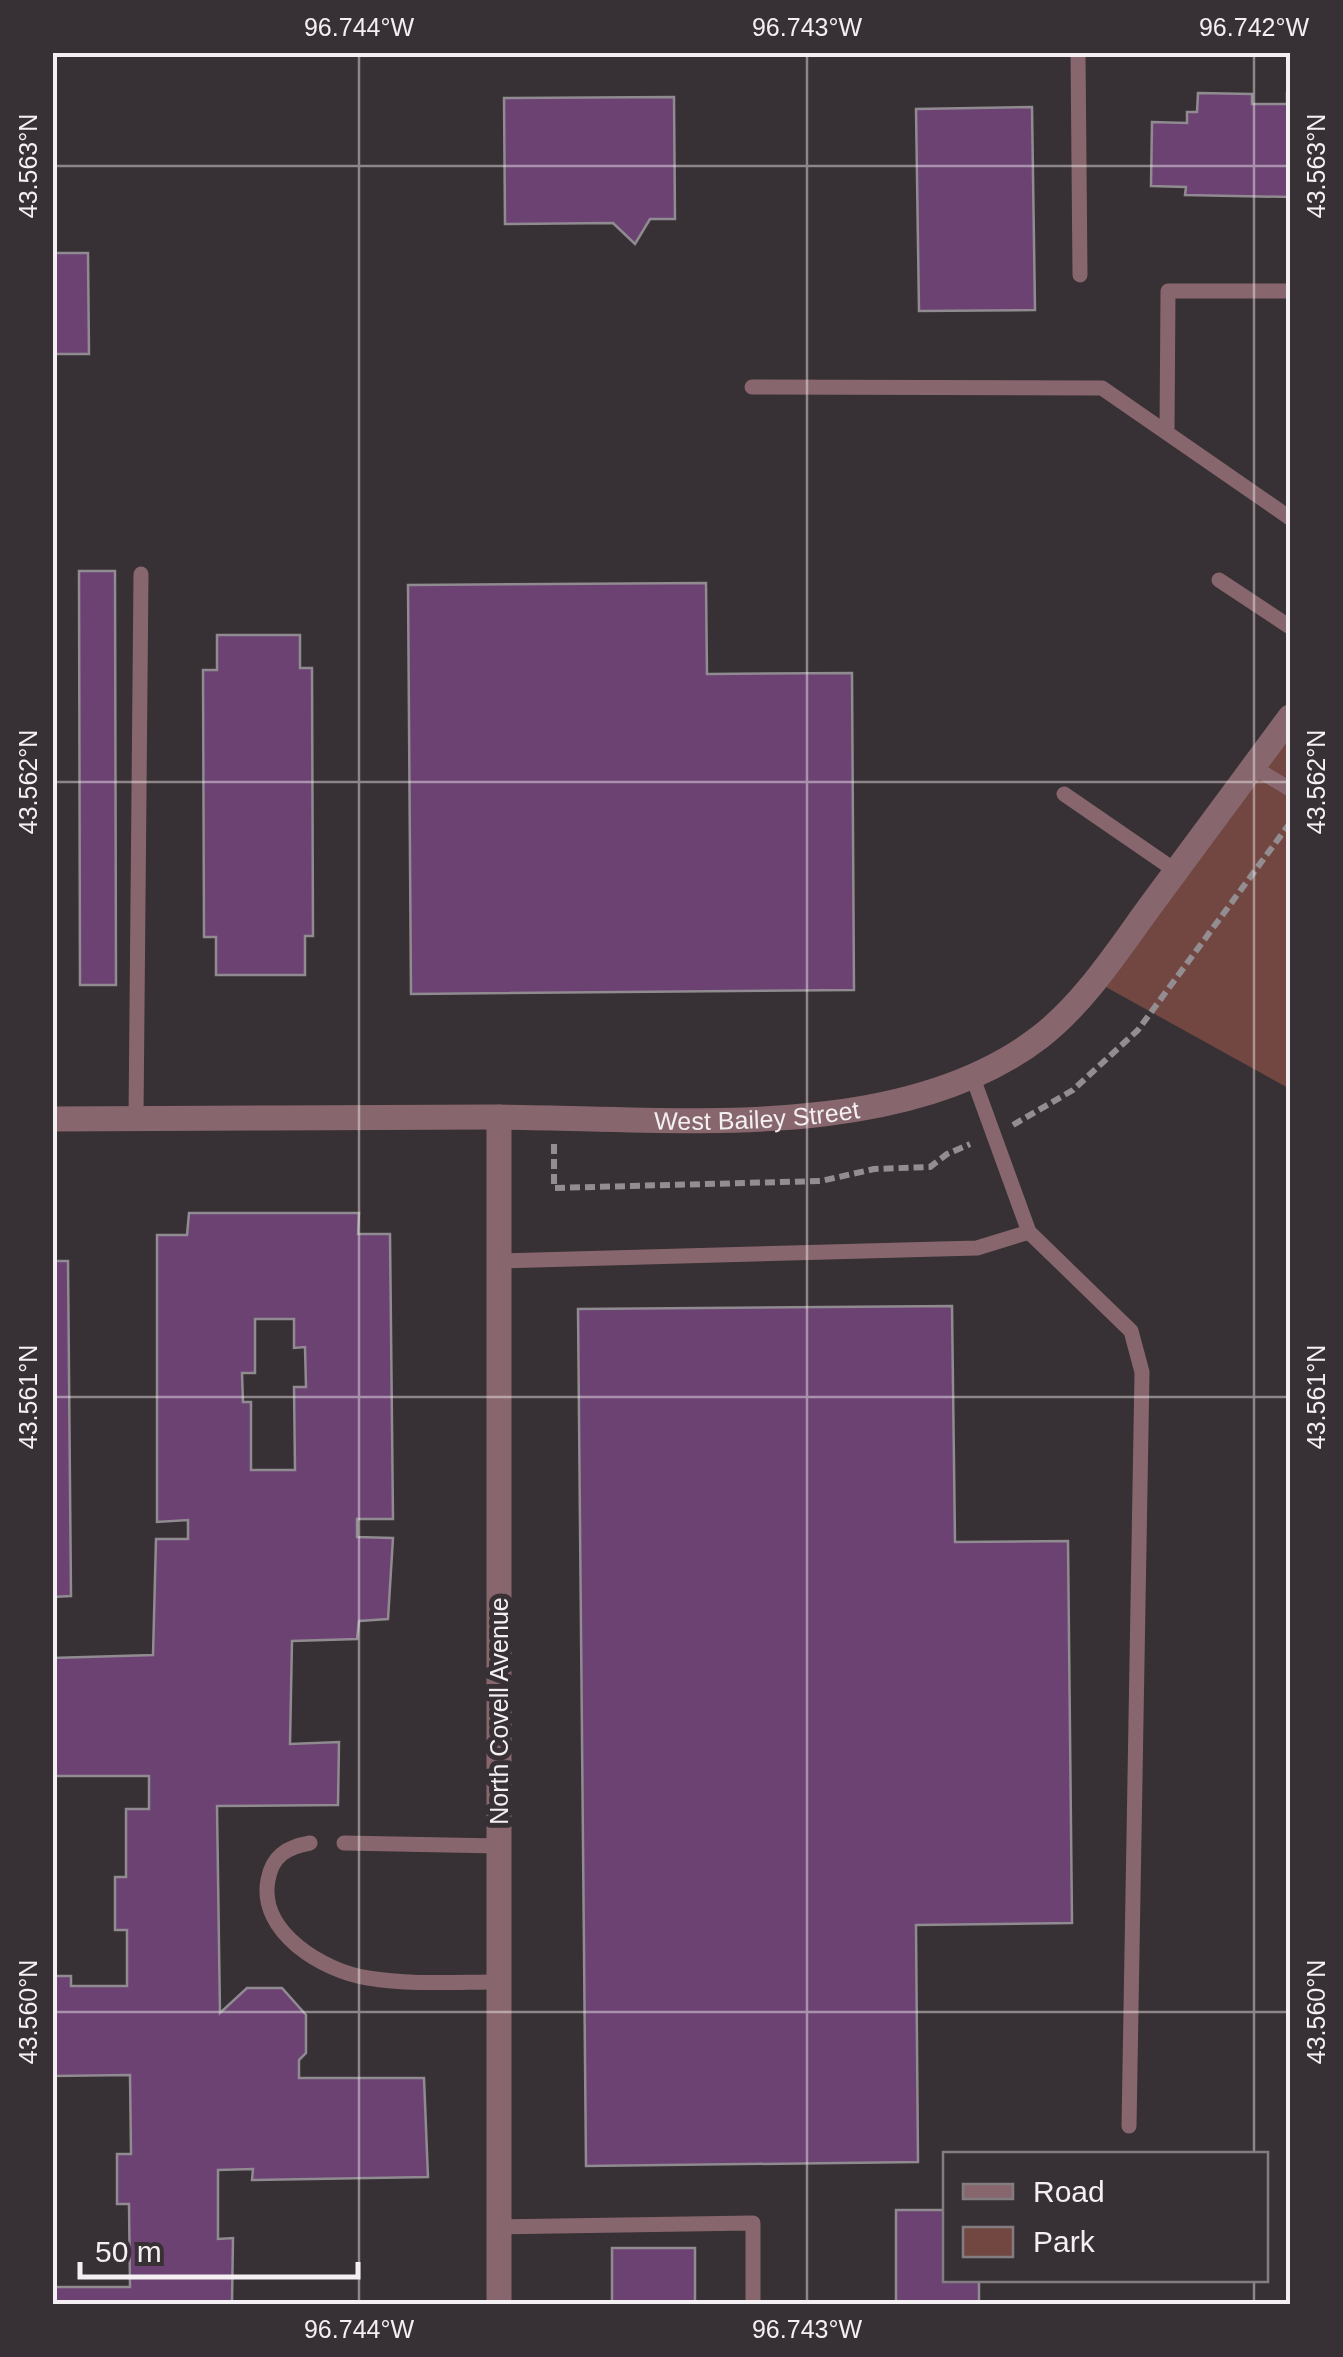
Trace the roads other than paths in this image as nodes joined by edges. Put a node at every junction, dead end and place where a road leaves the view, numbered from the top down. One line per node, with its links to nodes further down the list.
1 (1078, 52): 2 (lane)
2 (1080, 275)
3 (1290, 290): 5 (lane)
4 (752, 387): 5 (lane)
5 (1166, 432): 6 (lane)
6 (1290, 518)
7 (140, 574): 16 (lane)
8 (1218, 580): 9 (lane)
9 (1290, 627)
10 (1287, 727): 11 (street, West Bailey Street)
11 (1254, 768): 12 (lane); 14 (street, West Bailey Street)
12 (1290, 789)
13 (1064, 794): 14 (lane)
14 (1176, 871): 15 (street, West Bailey Street)
15 (974, 1078): 17 (street, West Bailey Street); 19 (lane)
16 (136, 1118): 17 (street, West Bailey Street); 18 (street, West Bailey Street)
17 (499, 1118): 20 (street, North Covell Avenue)
18 (52, 1119)
19 (1029, 1232): 20 (lane); 25 (lane)
20 (499, 1261): 23 (street, North Covell Avenue)
21 (344, 1842): 23 (lane)
22 (310, 1843): 24 (lane)
23 (499, 1846): 24 (street, North Covell Avenue)
24 (499, 1982): 26 (street, North Covell Avenue)
25 (1130, 2126)
26 (499, 2227): 27 (street, North Covell Avenue); 28 (lane)
27 (499, 2304)
28 (753, 2304)

